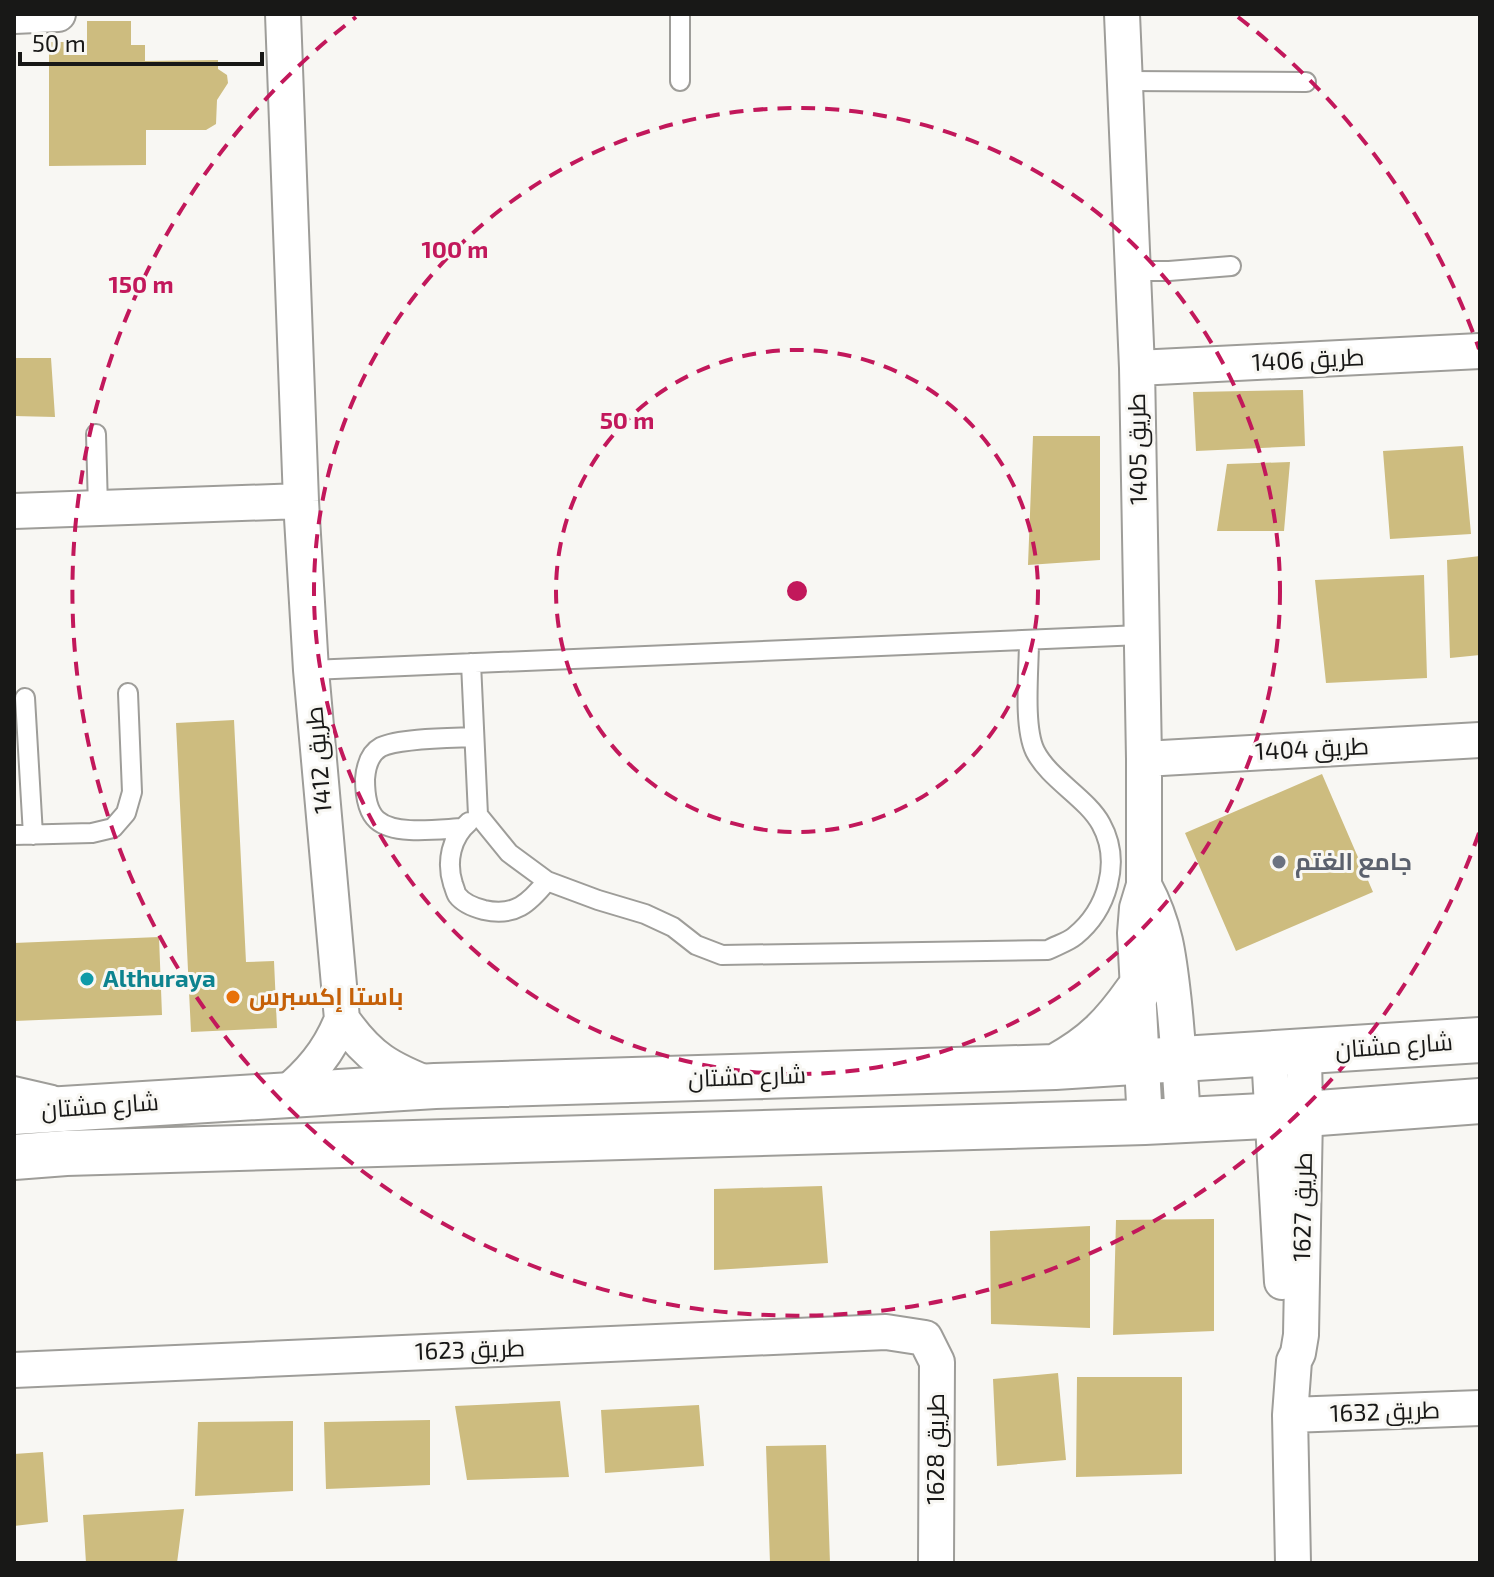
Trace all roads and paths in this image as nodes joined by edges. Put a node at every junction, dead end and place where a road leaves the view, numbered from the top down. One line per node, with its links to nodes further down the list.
1 (58, 14): 5 (street)
2 (283, 14): 14 (street, طريق 1412)
3 (680, 14): 6 (lane)
4 (1122, 14): 7 (street, طريق 1405)
5 (14, 16)
6 (680, 81)
7 (1124, 81): 8 (lane); 10 (street, طريق 1405)
8 (1306, 82)
9 (1231, 266): 10 (lane)
10 (1133, 271): 12 (street, طريق 1405)
11 (1480, 351): 12 (street, طريق 1406)
12 (1137, 368): 17 (street, طريق 1405)
13 (96, 434): 15 (lane)
14 (301, 501): 15 (street); 20 (street, طريق 1412)
15 (98, 508): 16 (street)
16 (14, 511)
17 (1141, 635): 18 (lane); 25 (street, طريق 1405)
18 (1029, 640): 19 (lane); 30 (lane)
19 (471, 663): 20 (lane); 23 (lane)
20 (311, 670): 33 (street, طريق 1412)
21 (128, 693): 29 (lane)
22 (25, 698): 29 (lane)
23 (474, 737): 26 (lane); 27 (lane)
24 (1480, 740): 25 (street, طريق 1404)
25 (1144, 759): 31 (street, طريق 1405)
26 (478, 815): 27 (lane); 30 (lane)
27 (463, 828): 30 (lane)
28 (14, 835): 29 (lane)
29 (33, 835)
30 (547, 881)
31 (1144, 885): 32 (street, طريق 1405); 36 (street, طريق 1405)
32 (1137, 992): 36 (street, طريق 1405); 37 (street)
33 (342, 1019): 39 (street); 40 (street)
34 (1480, 1040): 35 (street, شارع مشتان)
35 (1286, 1053): 36 (street, شارع مشتان); 44 (street, طريق 1627)
36 (1161, 1059): 37 (street, شارع مشتان); 45 (street, طريق 1405)
37 (1055, 1067): 39 (street, شارع مشتان)
38 (14, 1086): 42 (lane)
39 (435, 1086): 40 (street, شارع مشتان)
40 (283, 1096): 42 (street, شارع مشتان)
41 (1480, 1101): 44 (street, شارع مشتان)
42 (94, 1106): 43 (street, شارع مشتان)
43 (14, 1112)
44 (1288, 1115): 45 (street, شارع مشتان); 50 (street, طريق 1627)
45 (1164, 1121): 46 (street, شارع مشتان)
46 (14, 1157)
47 (925, 1338): 48 (street, طريق 1623); 51 (street, طريق 1628)
48 (14, 1370)
49 (1480, 1408): 50 (street, طريق 1632)
50 (1290, 1415): 52 (street, طريق 1627)
51 (936, 1563)
52 (1293, 1563)

